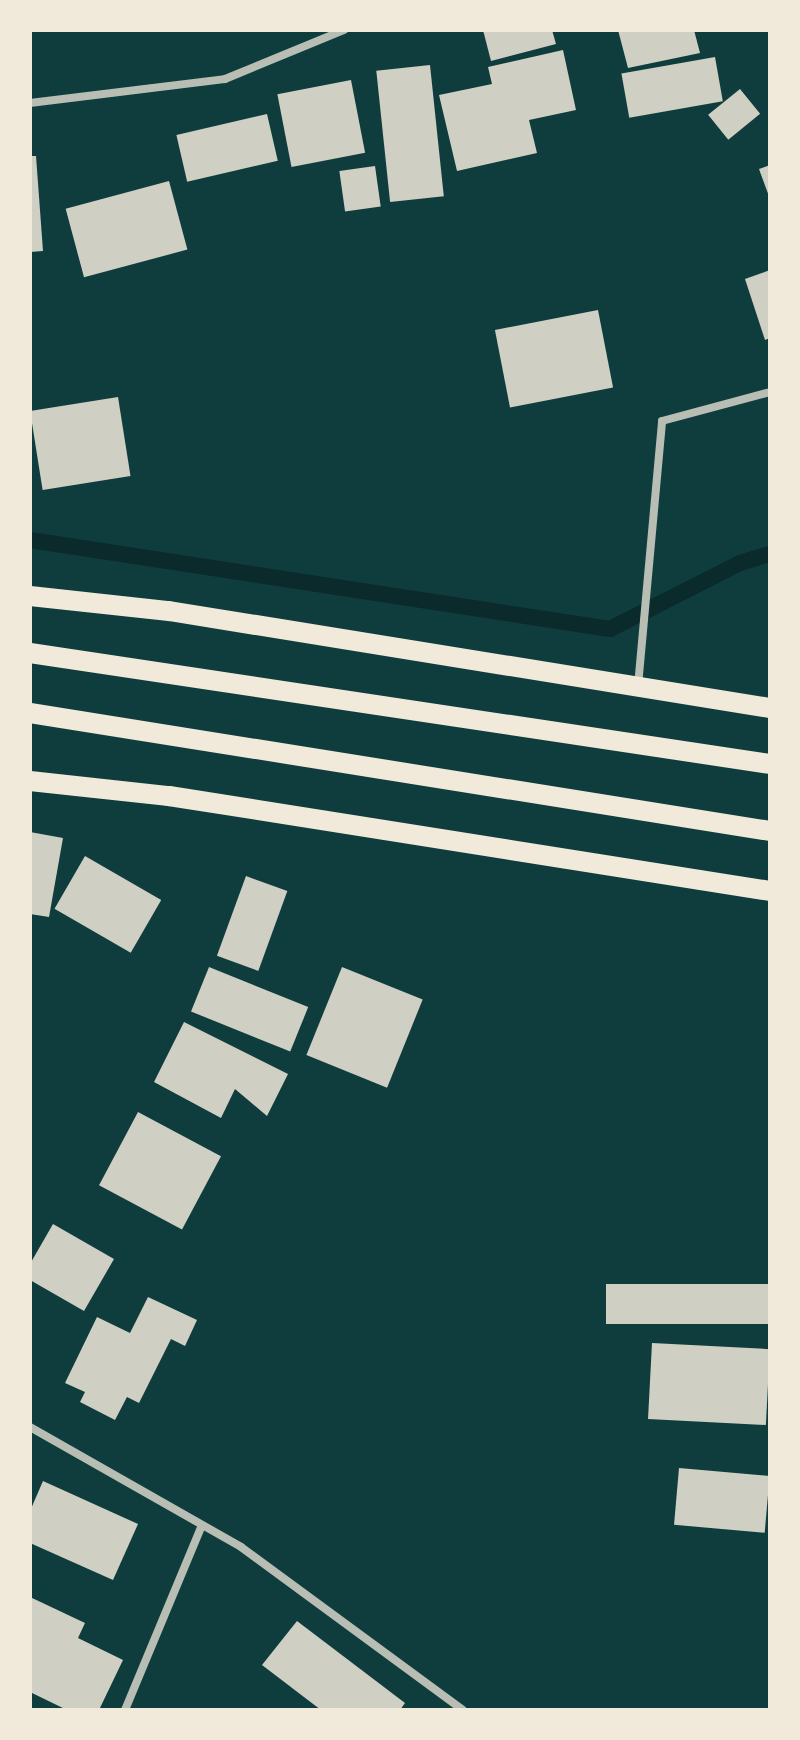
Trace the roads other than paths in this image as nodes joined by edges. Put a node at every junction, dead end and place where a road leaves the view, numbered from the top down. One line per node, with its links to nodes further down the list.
1 (344, 30): 2 (street)
2 (30, 103)
3 (770, 392): 6 (street)
4 (30, 596): 6 (main road)
5 (30, 653): 9 (main road)
6 (638, 687): 7 (main road)
7 (770, 708)
8 (30, 713): 11 (main road)
9 (770, 764)
10 (30, 781): 12 (main road)
11 (770, 831)
12 (770, 891)
13 (30, 1427): 14 (street)
14 (202, 1525): 15 (street); 16 (street)
15 (125, 1710)
16 (463, 1710)

